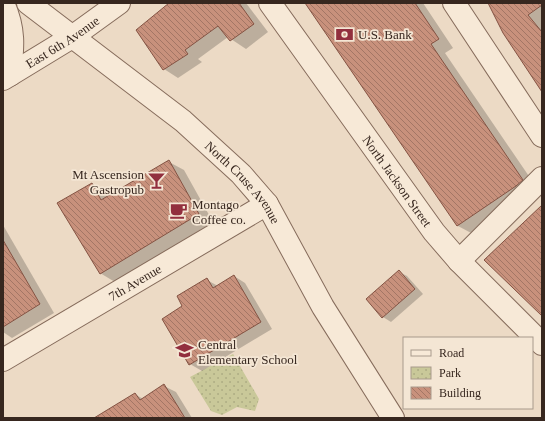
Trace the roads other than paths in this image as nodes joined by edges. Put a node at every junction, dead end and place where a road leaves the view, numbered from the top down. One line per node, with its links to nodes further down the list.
1 (3, 3): 7 (street)
2 (28, 3): 6 (street, North Cruse Avenue)
3 (119, 3): 6 (street, East 6th Avenue)
4 (270, 3): 11 (street, North Jackson Street)
5 (454, 3): 8 (street)
6 (72, 37): 7 (street, East 6th Avenue); 10 (street, North Cruse Avenue)
7 (6, 77)
8 (542, 136)
9 (542, 178): 11 (street)
10 (267, 204): 13 (street, 7th Avenue); 14 (street, North Cruse Avenue)
11 (459, 261): 12 (street, North Jackson Street)
12 (542, 344)
13 (3, 360)
14 (393, 418)

